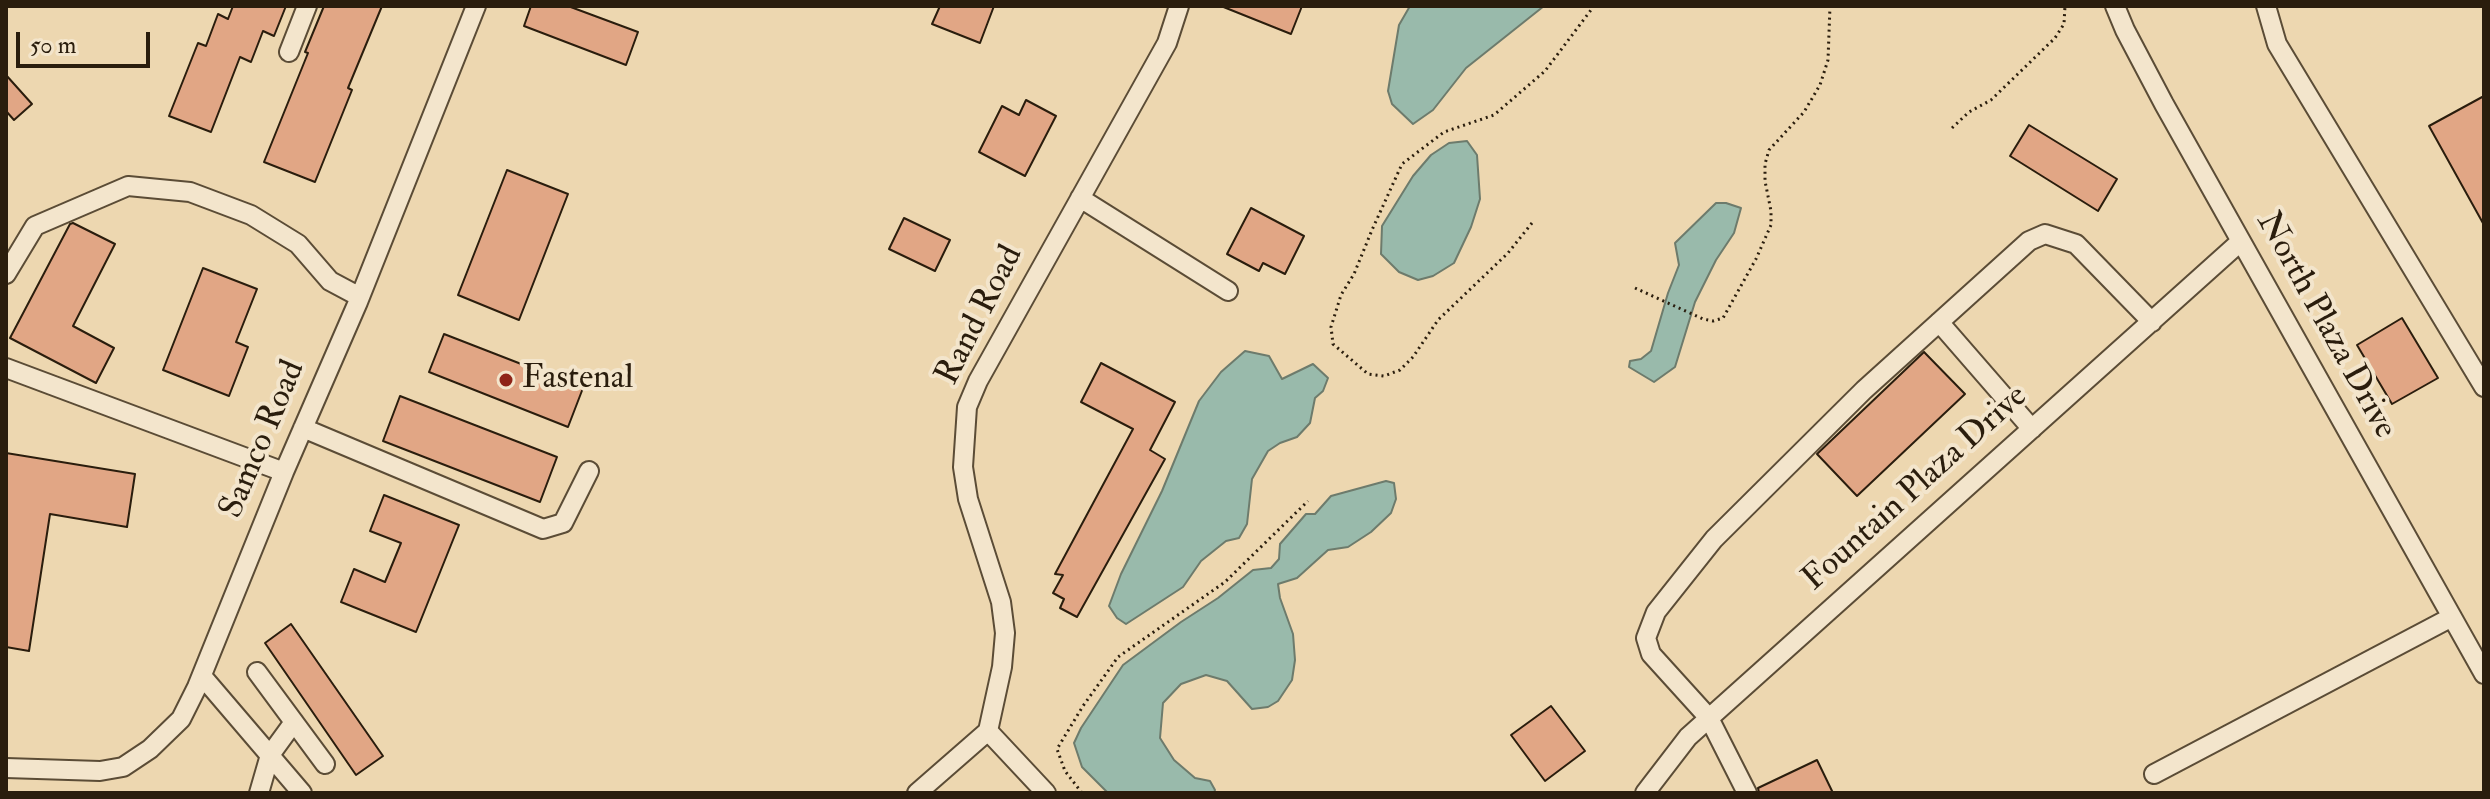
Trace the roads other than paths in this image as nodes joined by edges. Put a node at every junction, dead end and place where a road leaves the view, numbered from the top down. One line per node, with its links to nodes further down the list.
1 (307, 6): 6 (street)
2 (476, 6): 11 (street, Samco Road)
3 (1179, 6): 7 (street, Rand Road)
4 (2115, 6): 8 (street, North Plaza Drive)
5 (2266, 6): 15 (street)
6 (289, 52)
7 (1080, 198): 10 (street); 26 (street, Rand Road)
8 (2240, 242): 13 (street, Fountain Plaza Drive); 20 (street, North Plaza Drive)
9 (6, 274): 11 (street)
10 (1228, 291)
11 (360, 297): 16 (street, Samco Road)
12 (1939, 322): 13 (street); 17 (street); 24 (street)
13 (2152, 322): 17 (street, Fountain Plaza Drive)
14 (6, 368): 19 (street)
15 (2484, 387)
16 (303, 428): 18 (street); 19 (street, Samco Road)
17 (2032, 429): 24 (street, Fountain Plaza Drive)
18 (589, 471)
19 (284, 472): 23 (street, Samco Road)
20 (2452, 617): 22 (street, North Plaza Drive); 30 (street)
21 (257, 672): 25 (street)
22 (2484, 674)
23 (202, 676): 27 (street); 29 (street, Samco Road)
24 (1709, 718): 35 (street, Fountain Plaza Drive); 36 (street)
25 (294, 722): 27 (street); 28 (street)
26 (988, 731): 33 (street); 34 (street)
27 (270, 755): 31 (street); 32 (street)
28 (325, 764)
29 (6, 768)
30 (2154, 774)
31 (259, 793)
32 (302, 793)
33 (917, 793)
34 (1046, 793)
35 (1645, 793)
36 (1747, 793)

